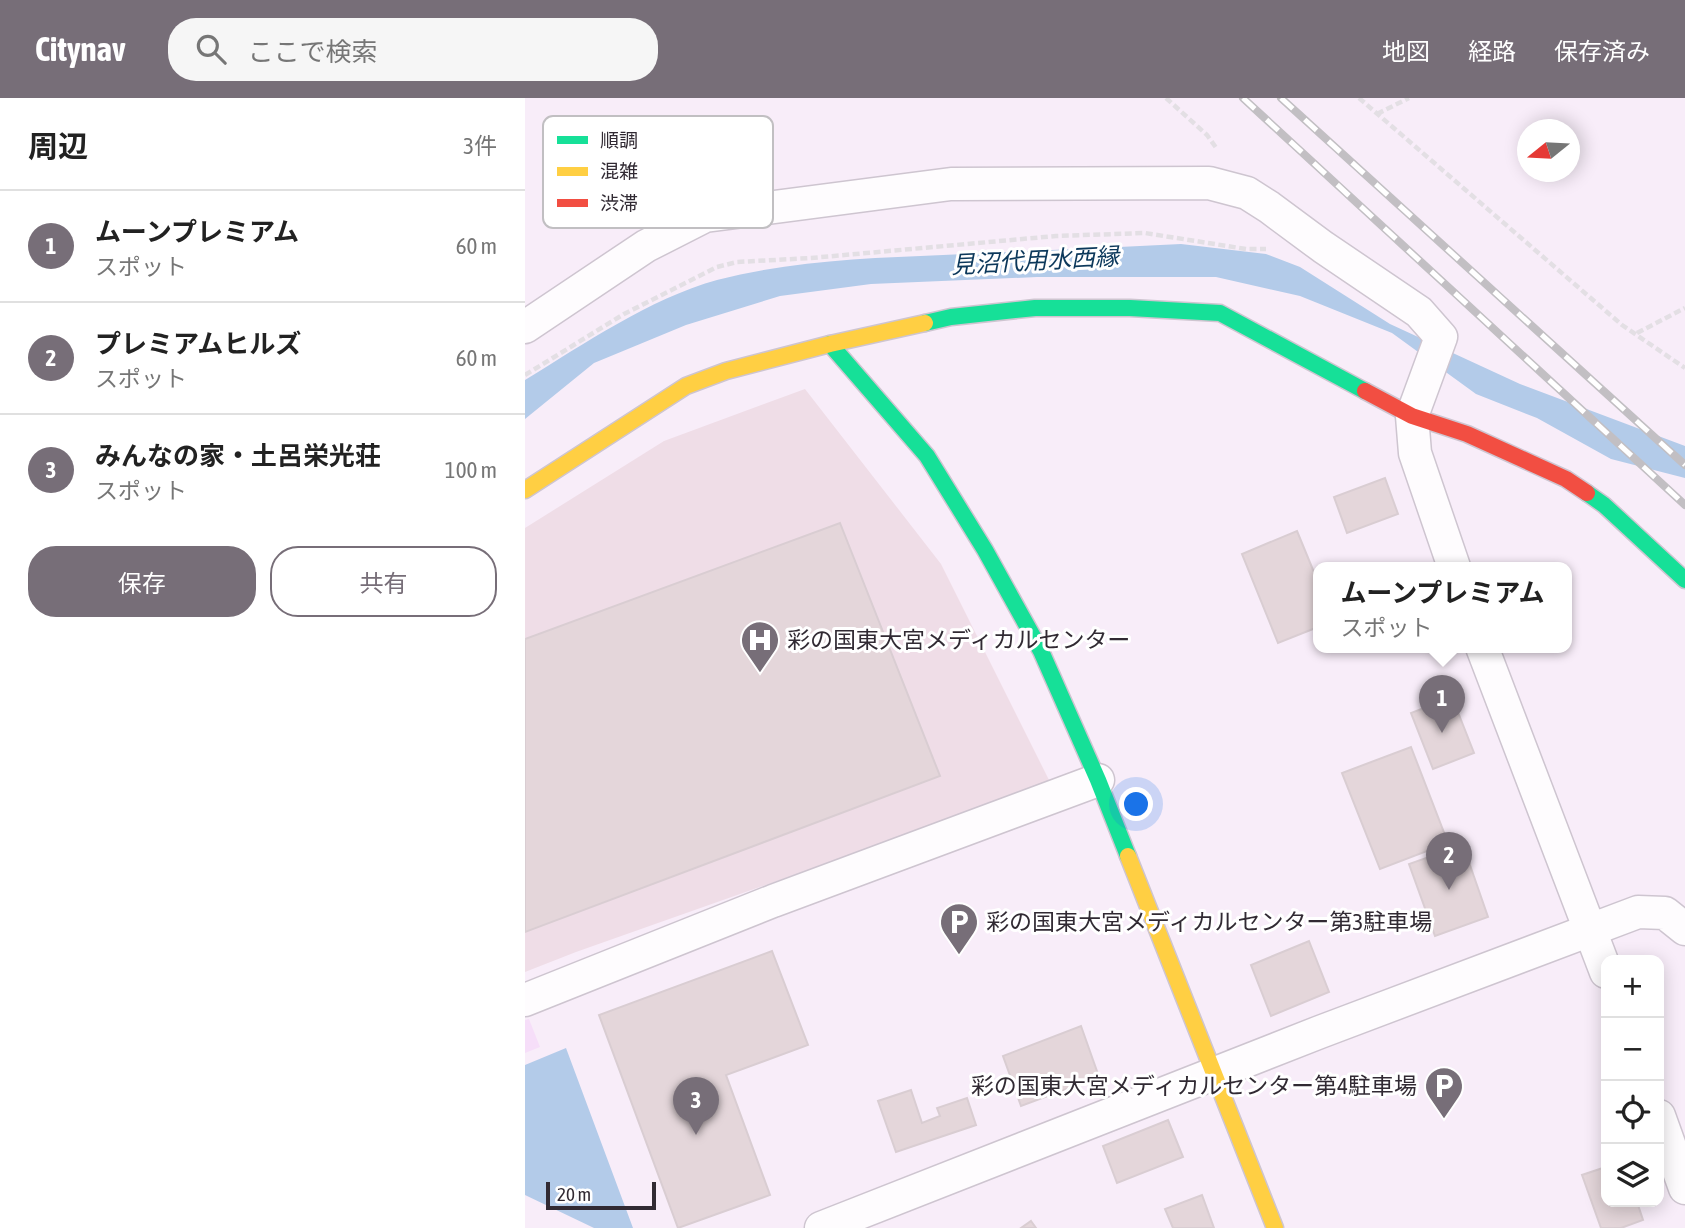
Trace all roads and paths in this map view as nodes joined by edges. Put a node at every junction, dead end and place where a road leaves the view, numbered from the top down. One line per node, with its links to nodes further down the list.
1 (1167, 98): 5 (path)
2 (1359, 98): 4 (path)
3 (1409, 98): 4 (path)
4 (1377, 114): 11 (path)
5 (1247, 193): 6 (street); 8 (street)
6 (773, 207)
7 (681, 228): 10 (street)
8 (1323, 247): 14 (path); 15 (street)
9 (1685, 308): 11 (path)
10 (525, 327)
11 (1637, 333): 13 (path)
12 (830, 344): 15 (street); 16 (street); 20 (street)
13 (1685, 368)
14 (525, 376)
15 (1416, 407): 17 (street); 18 (street)
16 (525, 490)
17 (1452, 562)
18 (1685, 580)
19 (1484, 653): 22 (street)
20 (1098, 780): 24 (street); 25 (street)
21 (1685, 929): 22 (street)
22 (1591, 930): 23 (street); 25 (street)
23 (1601, 958)
24 (525, 1000)
25 (1214, 1073): 28 (street); 29 (street)
26 (1664, 1130): 27 (street)
27 (1685, 1188)
28 (821, 1228)
29 (1275, 1228)

